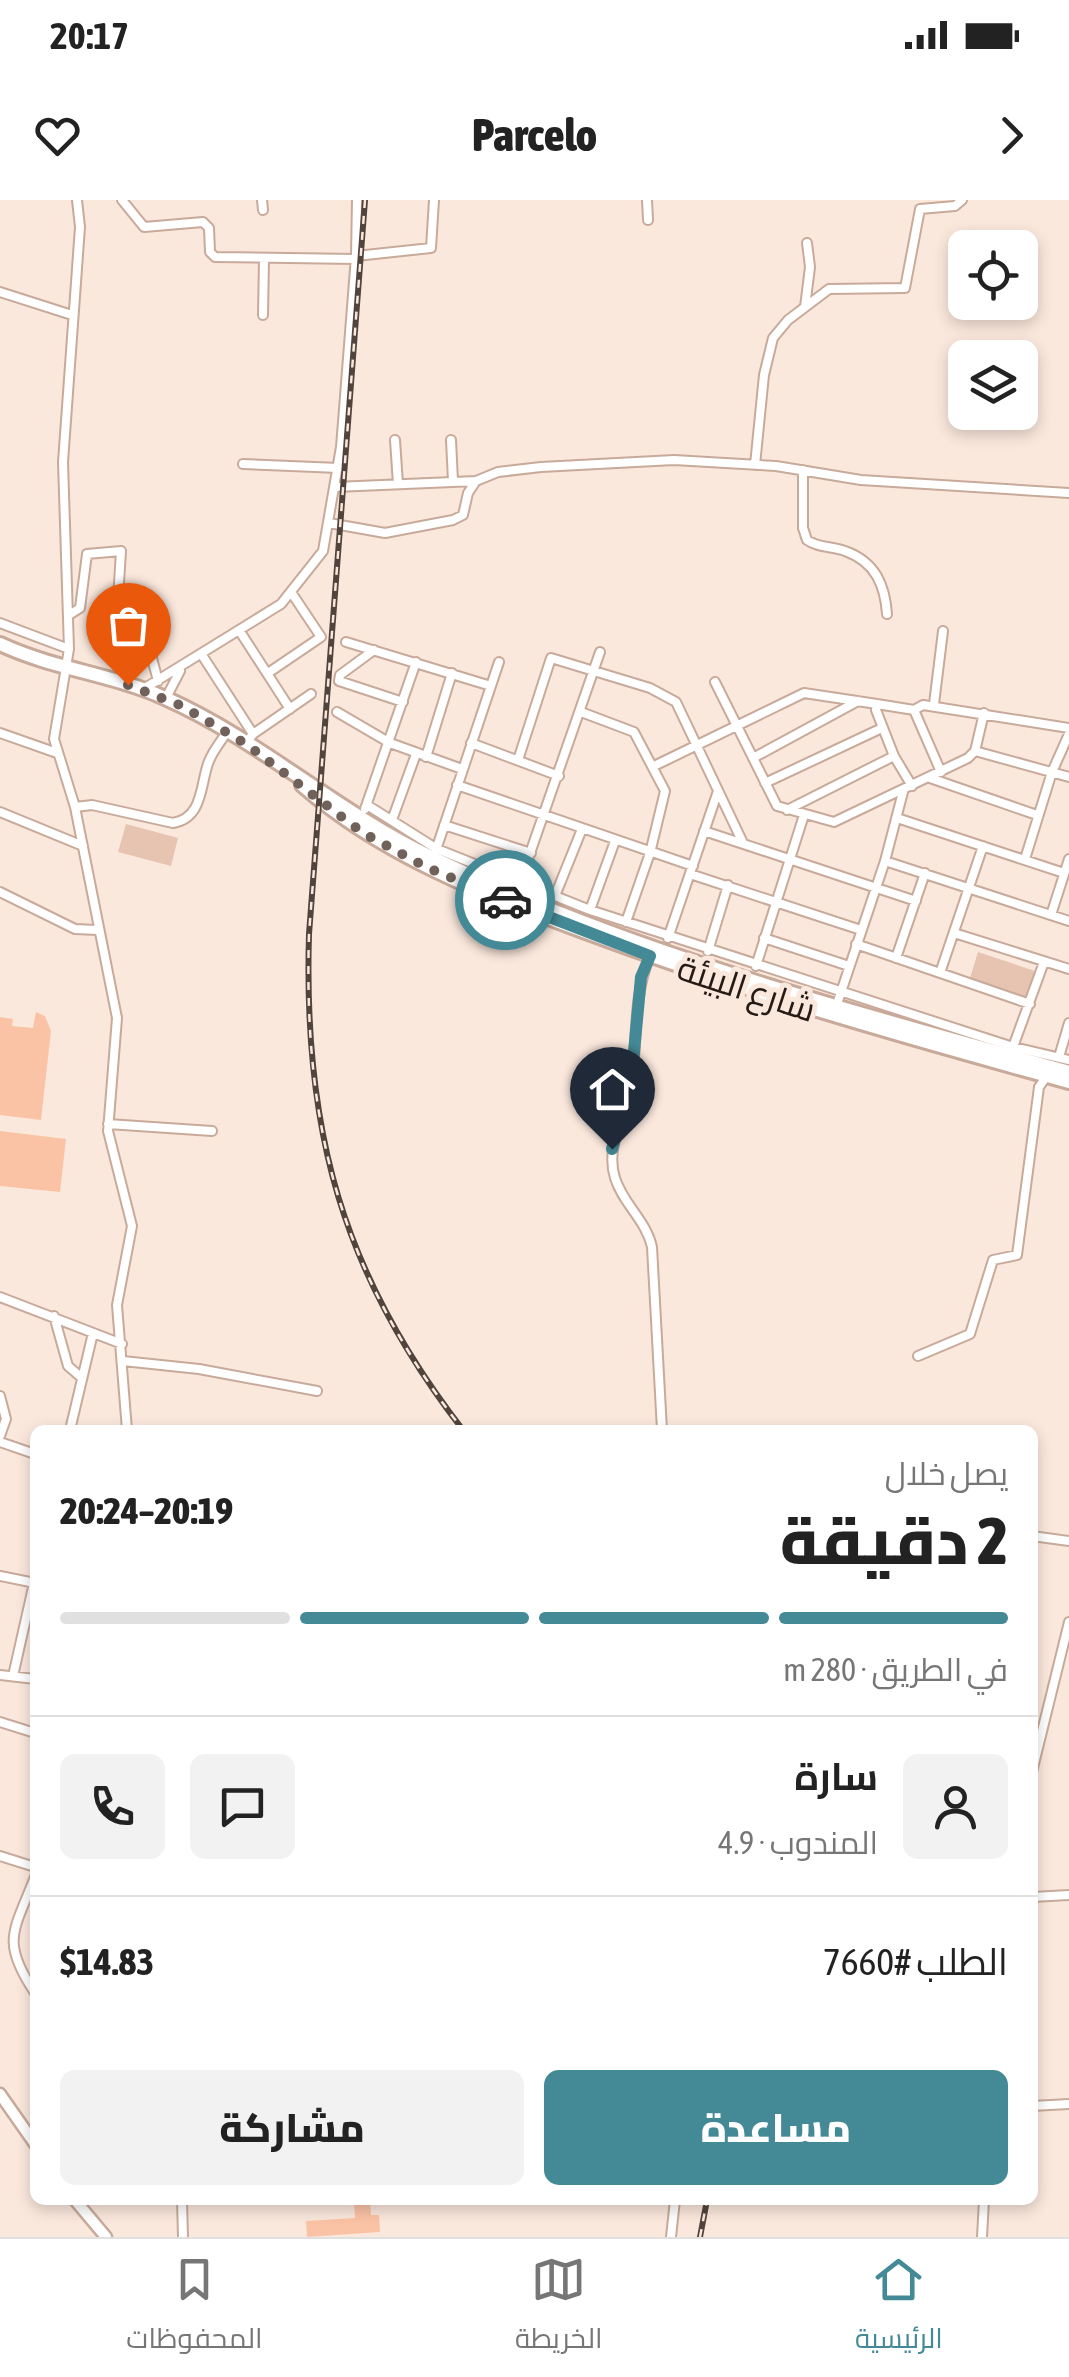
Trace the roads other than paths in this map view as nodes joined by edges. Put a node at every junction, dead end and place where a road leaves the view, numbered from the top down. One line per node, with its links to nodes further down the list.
1 (78, 200): 13 (street)
2 (122, 200): 10 (street)
3 (357, 200): 9 (street)
4 (434, 200): 9 (street)
5 (647, 200): 7 (street)
6 (962, 200): 12 (street)
7 (648, 220)
8 (808, 243): 12 (street)
9 (356, 257): 10 (street); 19 (street)
10 (264, 259): 14 (street)
11 (0, 292): 13 (street)
12 (805, 307): 18 (street)
13 (72, 315): 29 (street)
14 (263, 315)
15 (395, 440): 23 (street)
16 (451, 440): 21 (street)
17 (243, 464): 19 (street)
18 (756, 465): 20 (street); 22 (street)
19 (339, 468): 24 (street)
20 (804, 470): 25 (street); 28 (street)
21 (453, 481): 22 (street); 23 (street)
22 (476, 481): 26 (street)
23 (398, 484): 24 (street)
24 (336, 487): 26 (street)
25 (1069, 493)
26 (329, 523): 27 (street)
27 (292, 592): 31 (street); 44 (street)
28 (887, 614)
29 (70, 615): 35 (street); 46 (street)
30 (0, 623): 35 (street)
31 (240, 630): 38 (street); 44 (street)
32 (943, 631): 55 (street)
33 (346, 642): 36 (street)
34 (0, 644): 42 (main road, شارع البيئة)
35 (69, 649): 42 (street)
36 (374, 650): 39 (street); 53 (street)
37 (600, 652): 43 (street)
38 (202, 654): 41 (street); 66 (street)
39 (416, 662): 45 (street); 53 (street)
40 (499, 662): 48 (street)
41 (181, 668): 46 (street); 51 (street)
42 (67, 669): 49 (main road, شارع البيئة); 71 (street)
43 (595, 670): 59 (street); 69 (street); 76 (street)
44 (268, 673): 56 (street)
45 (452, 673): 48 (street); 73 (street)
46 (158, 681): 49 (street)
47 (715, 682): 61 (street)
48 (490, 686): 68 (street)
49 (143, 690): 51 (main road, شارع البيئة)
50 (311, 694): 56 (street)
51 (166, 698): 64 (main road, شارع البيئة)
52 (858, 701): 54 (street); 61 (street); 75 (street)
53 (404, 702): 67 (street)
54 (877, 704): 57 (street); 62 (street)
55 (934, 704): 57 (street); 60 (street)
56 (290, 708): 66 (street)
57 (914, 710): 80 (street)
58 (337, 712): 67 (street)
59 (581, 712): 77 (street); 82 (street)
60 (984, 712): 63 (street); 70 (street)
61 (737, 726): 69 (street); 75 (street)
62 (882, 728): 74 (street); 85 (street)
63 (1069, 731): 81 (street)
64 (227, 732): 66 (main road, شارع البيئة); 89 (street)
65 (0, 733): 71 (street)
66 (250, 739): 79 (main road, شارع البيئة)
67 (390, 743): 72 (street); 92 (street)
68 (471, 743): 76 (street); 78 (street)
69 (695, 746): 77 (street); 88 (street)
70 (975, 751): 80 (street); 81 (street)
71 (57, 753): 89 (street)
72 (416, 754): 73 (street); 97 (street)
73 (426, 756): 78 (street)
74 (894, 756): 87 (street); 90 (street)
75 (753, 758): 85 (street)
76 (518, 760): 82 (street)
77 (654, 766): 106 (street)
78 (462, 768): 86 (street)
79 (286, 770): 92 (main road, شارع البيئة); 107 (main road, شارع البيئة)
80 (941, 772): 83 (street)
81 (1052, 772): 84 (street); 95 (street)
82 (559, 776): 93 (street)
83 (930, 778): 87 (street); 95 (street)
84 (1069, 778)
85 (765, 783): 90 (street)
86 (457, 786): 93 (street); 98 (street)
87 (908, 789): 94 (street); 96 (street)
88 (718, 791): 100 (street); 102 (street)
89 (74, 807): 103 (street)
90 (787, 810): 94 (street)
91 (0, 812): 103 (street)
92 (364, 812): 97 (street); 107 (main road, شارع البيئة)
93 (546, 815): 99 (street); 105 (street)
94 (804, 815): 108 (street)
95 (1037, 815): 109 (street)
96 (897, 818): 104 (street); 111 (street)
97 (392, 820): 107 (street)
98 (444, 825): 105 (street); 107 (street)
99 (582, 829): 101 (street); 120 (street)
100 (704, 831): 102 (street); 112 (street)
101 (615, 841): 106 (street); 123 (street)
102 (744, 842): 108 (street)
103 (83, 846): 127 (street)
104 (983, 846): 109 (street); 118 (street)
105 (532, 853): 115 (street)
106 (650, 853): 112 (street); 126 (street)
107 (433, 858): 115 (street); 134 (main road, شارع البيئة); 141 (main road, شارع البيئة)
108 (790, 858): 117 (street); 121 (street)
109 (1025, 859): 114 (street)
110 (1069, 859): 114 (street)
111 (886, 861): 113 (street); 117 (street)
112 (692, 870): 116 (street); 130 (street)
113 (926, 873): 118 (street); 122 (street)
114 (1064, 873): 124 (street)
115 (520, 882): 120 (street)
116 (728, 886): 121 (street); 133 (street)
117 (875, 887): 122 (street); 128 (street)
118 (969, 887): 124 (street); 129 (street)
119 (0, 892): 127 (street)
120 (555, 896): 123 (street)
121 (776, 901): 128 (street); 131 (street)
122 (916, 901): 135 (street)
123 (590, 910): 126 (street)
124 (1051, 915): 125 (street)
125 (1069, 921)
126 (626, 922): 130 (street)
127 (97, 930): 148 (street)
128 (861, 930): 132 (street)
129 (954, 932): 136 (street); 140 (street)
130 (668, 938): 133 (street)
131 (764, 938): 137 (street); 138 (street)
132 (856, 944): 135 (street); 138 (street)
133 (708, 951): 137 (street)
134 (650, 956): 141 (main road, شارع البيئة); 161 (street)
135 (896, 958): 140 (street)
136 (1044, 962): 139 (street); 142 (street)
137 (756, 966): 141 (street)
138 (848, 966): 141 (street)
139 (1069, 969)
140 (940, 974): 142 (street)
141 (837, 1004): 144 (street); 145 (main road, شارع البيئة)
142 (1030, 1004): 144 (street)
143 (1069, 1023): 145 (street)
144 (1013, 1047): 145 (street)
145 (1057, 1065): 146 (main road, شارع البيئة); 147 (main road, شارع البيئة); 154 (street)
146 (1069, 1072)
147 (1069, 1082)
148 (108, 1124): 149 (street); 153 (street)
149 (212, 1132)
150 (0, 1297): 151 (street)
151 (54, 1316): 152 (street); 156 (street)
152 (94, 1333): 153 (street); 156 (street)
153 (122, 1344): 155 (street)
154 (918, 1356)
155 (123, 1361): 157 (street); 160 (street)
156 (82, 1378): 159 (street)
157 (318, 1391)
158 (0, 1396): 162 (street)
159 (71, 1425)
160 (127, 1425)
161 (662, 1425)
162 (0, 1439): 163 (street)
163 (30, 1452)
164 (1038, 1537): 165 (street)
165 (1069, 1541)
166 (0, 1576): 167 (street)
167 (30, 1582)
168 (30, 1601): 171 (street)
169 (1069, 1622): 175 (street)
170 (0, 1675): 171 (street)
171 (13, 1676): 172 (street)
172 (30, 1679)
173 (0, 1722): 174 (street)
174 (30, 1731)
175 (1038, 1748)
176 (0, 1856): 177 (street)
177 (30, 1865)
178 (30, 1890): 182 (street)
179 (1069, 1896): 180 (street)
180 (1038, 1897)
181 (0, 1929): 182 (street)
182 (13, 1934): 183 (street)
183 (30, 1985)
184 (0, 2094): 187 (street)
185 (1069, 2104): 186 (street)
186 (1038, 2106)
187 (30, 2137)
188 (78, 2205): 192 (street)
189 (182, 2205): 195 (street)
190 (674, 2205): 196 (street)
191 (984, 2205): 197 (street)
192 (88, 2220): 193 (street); 194 (street)
193 (97, 2237)
194 (106, 2237)
195 (183, 2237)
196 (671, 2237)
197 (982, 2237)

